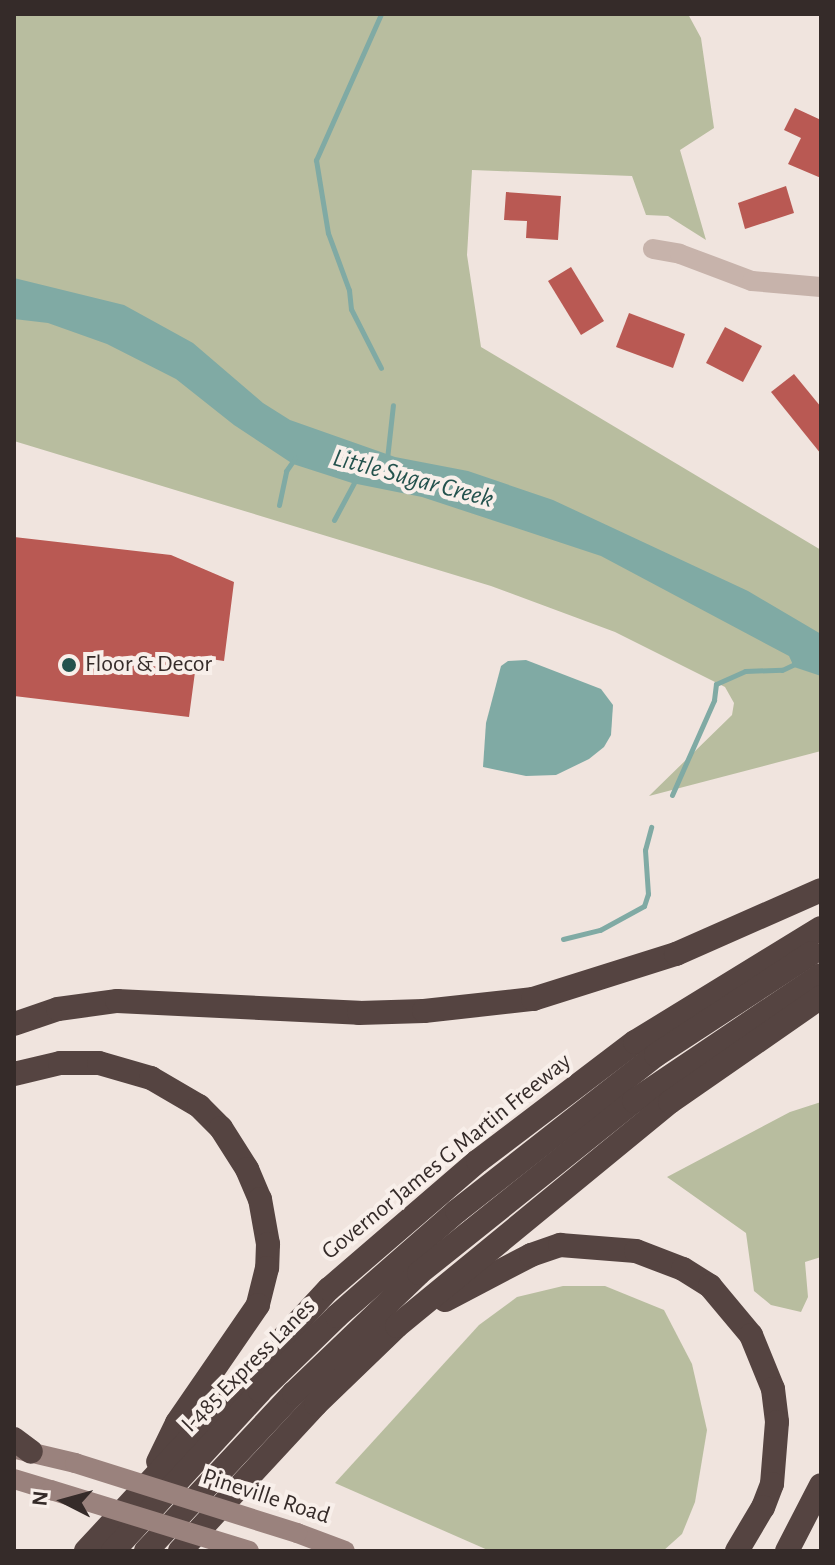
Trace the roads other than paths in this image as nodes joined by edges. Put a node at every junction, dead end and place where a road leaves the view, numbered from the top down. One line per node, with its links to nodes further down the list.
1 (653, 249): 2 (street)
2 (821, 287)
3 (821, 890): 8 (highway)
4 (821, 928): 14 (highway, Governor James G Martin Freeway)
5 (821, 947): 16 (highway, I-485 Express Lanes)
6 (821, 975): 17 (highway)
7 (821, 997): 10 (highway)
8 (14, 1024)
9 (14, 1074): 14 (highway)
10 (397, 1326): 18 (highway); 21 (highway)
11 (20, 1447): 14 (main road, Pineville Road, bridge)
12 (14, 1479): 19 (main road, bridge)
13 (821, 1485): 22 (highway)
14 (160, 1488): 15 (highway, Governor James G Martin Freeway); 20 (main road, Pineville Road, bridge)
15 (86, 1551)
16 (113, 1551)
17 (146, 1551)
18 (180, 1551)
19 (249, 1551)
20 (345, 1551)
21 (737, 1551)
22 (787, 1551)

